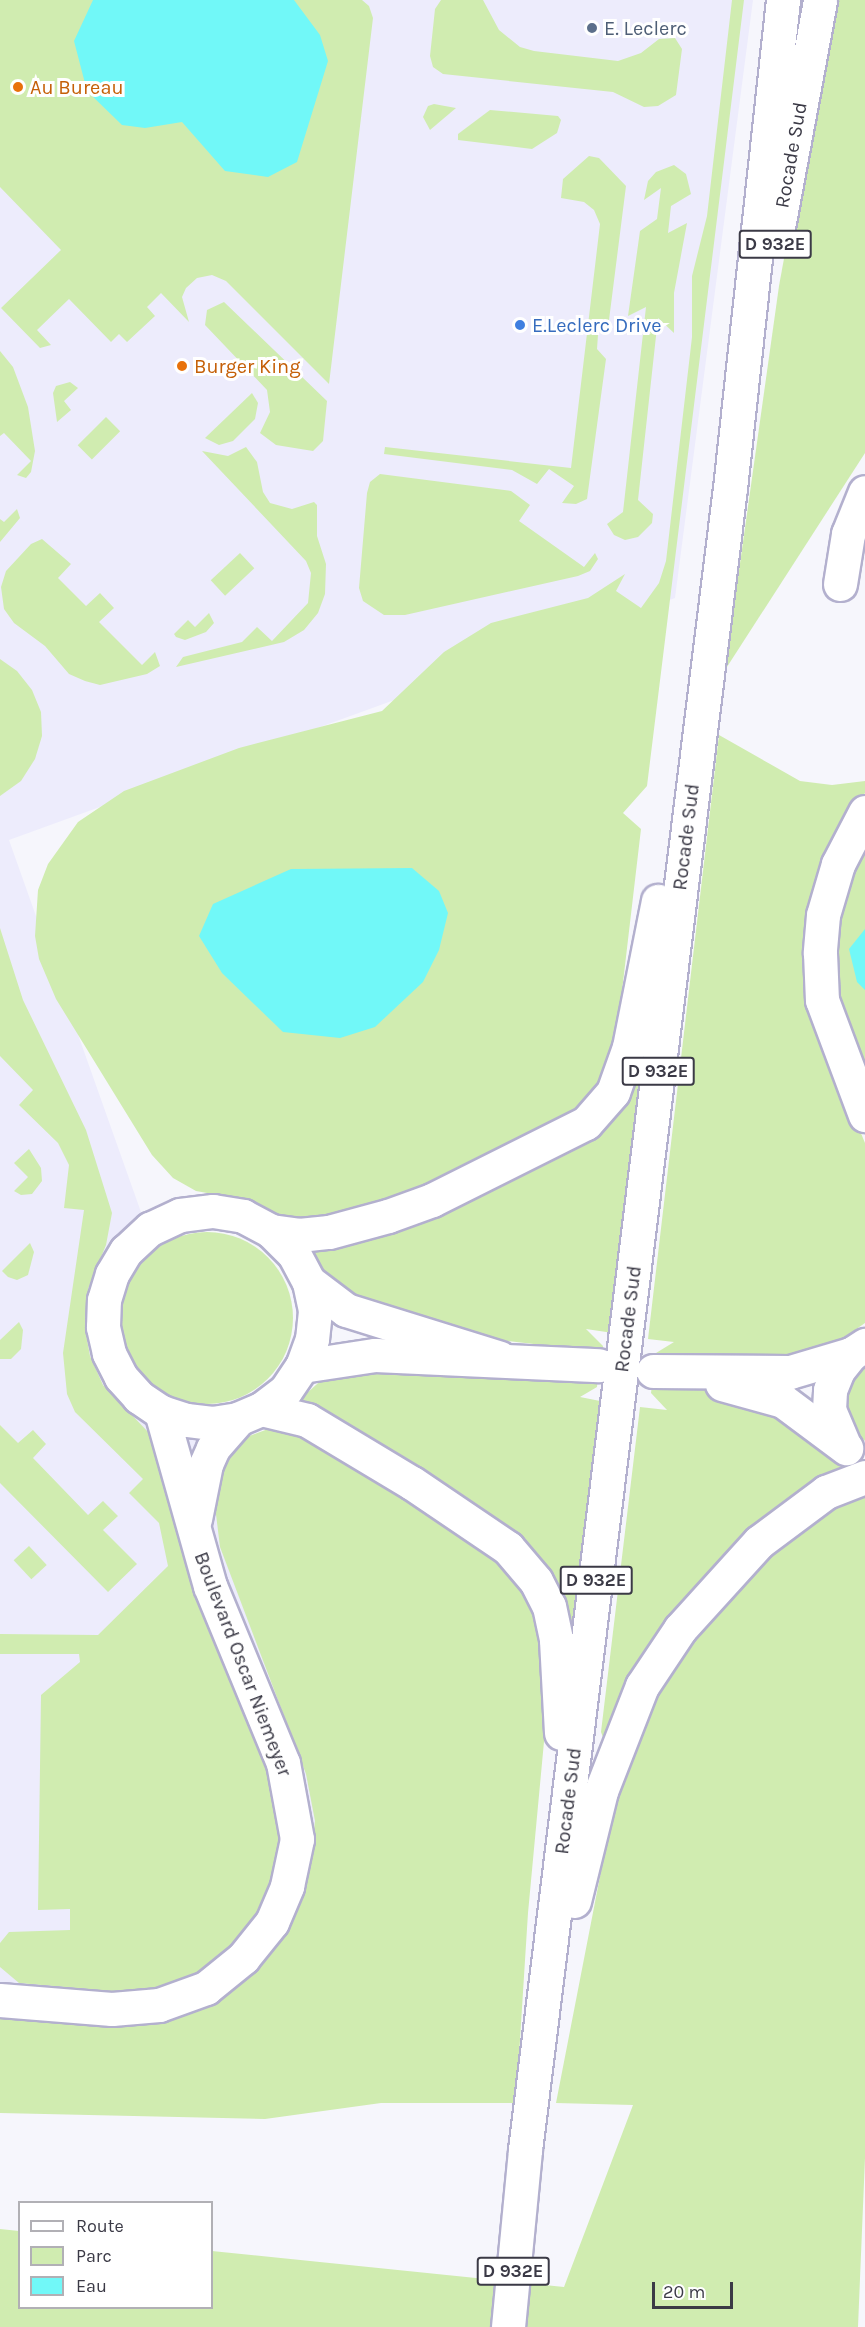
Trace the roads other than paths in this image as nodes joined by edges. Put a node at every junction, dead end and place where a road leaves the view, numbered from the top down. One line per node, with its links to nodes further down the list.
1 (783, 0): 3 (main road, Rocade Sud / D 932E)
2 (820, 0): 3 (main road, Rocade Sud / D 932E)
3 (730, 488): 6 (main road, Rocade Sud / D 932E)
4 (865, 492): 5 (main road)
5 (840, 584)
6 (690, 803): 9 (main road); 22 (main road, Rocade Sud / D 932E)
7 (865, 812): 8 (main road)
8 (865, 1115)
9 (271, 1231): 10 (main road); 17 (main road)
10 (309, 1282): 12 (main road); 14 (main road)
11 (858, 1350): 16 (main road); 19 (main road)
12 (500, 1358): 13 (main road); 14 (main road)
13 (599, 1365)
14 (302, 1366): 18 (main road)
15 (653, 1371): 16 (main road)
16 (686, 1374): 19 (main road)
17 (161, 1412): 18 (main road); 21 (main road, Boulevard Oscar Niemeyer)
18 (250, 1414): 21 (main road, Boulevard Oscar Niemeyer); 22 (main road)
19 (856, 1455)
20 (865, 1477): 24 (main road)
21 (194, 1530): 23 (main road, Boulevard Oscar Niemeyer)
22 (566, 1821): 24 (main road, Rocade Sud / D 932E)
23 (0, 2000)
24 (533, 2087): 25 (main road, Rocade Sud / D 932E)
25 (508, 2327)

